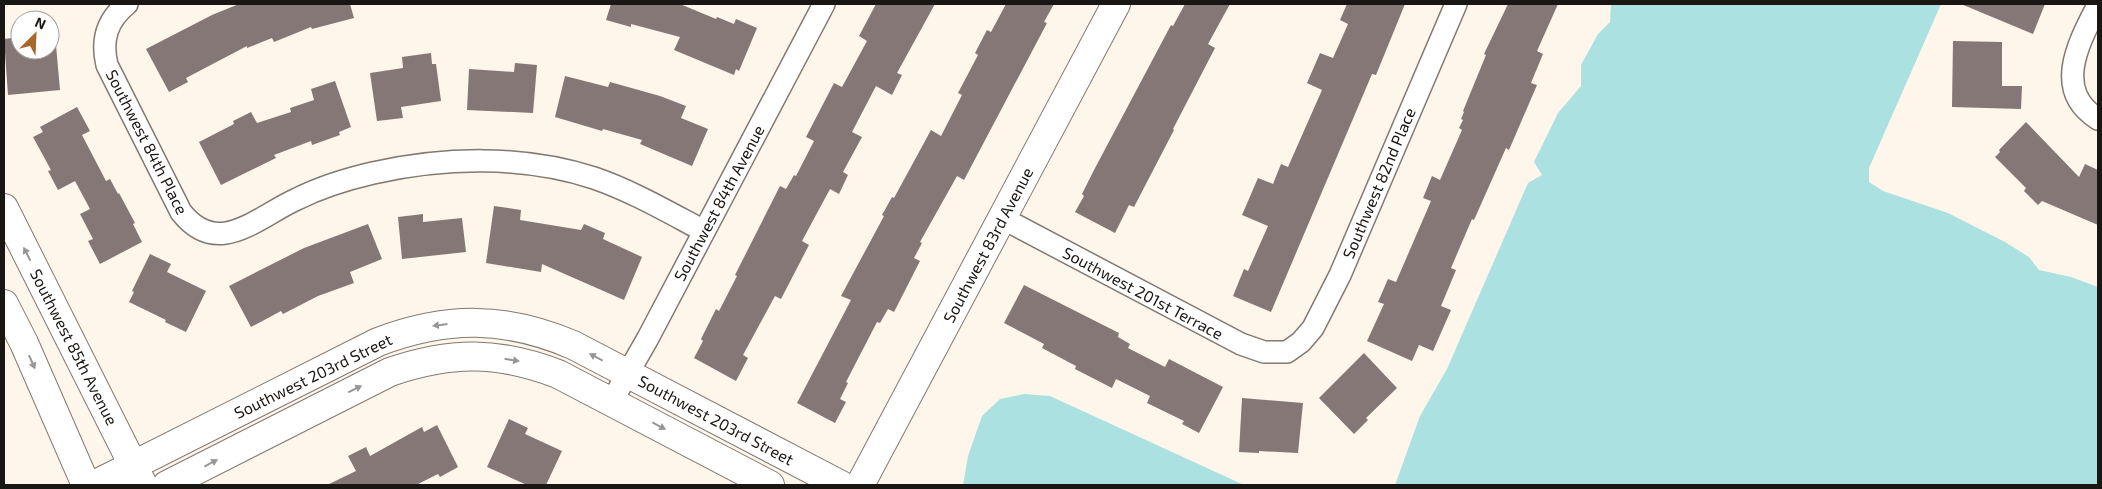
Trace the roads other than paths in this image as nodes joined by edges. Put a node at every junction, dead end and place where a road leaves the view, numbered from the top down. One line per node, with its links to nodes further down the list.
1 (127, 4): 9 (street, Southwest 84th Place)
2 (1116, 4): 8 (street, Southwest 83rd Avenue)
3 (1456, 4): 11 (street, Southwest 82nd Place)
4 (819, 5): 9 (street, Southwest 84th Avenue)
5 (2098, 5): 6 (street)
6 (2098, 119)
7 (4, 208): 14 (street, Southwest 85th Avenue, one-way to 7)
8 (1002, 218): 11 (street, Southwest 201st Terrace); 20 (street, Southwest 83rd Avenue)
9 (704, 230): 12 (street, Southwest 84th Avenue)
10 (4, 304): 15 (street, one-way to 15)
11 (1287, 352)
12 (628, 374): 13 (street, Southwest 84th Avenue); 14 (street, Southwest 203rd Street, one-way to 14); 19 (street, Southwest 203rd Street)
13 (612, 402): 17 (street, Southwest 203rd Street, one-way to 13); 18 (street, Southwest 203rd Street, one-way to 18)
14 (138, 475): 16 (street, Southwest 203rd Street)
15 (86, 485)
16 (94, 485)
17 (167, 485)
18 (770, 485)
19 (841, 485)
20 (860, 485)

